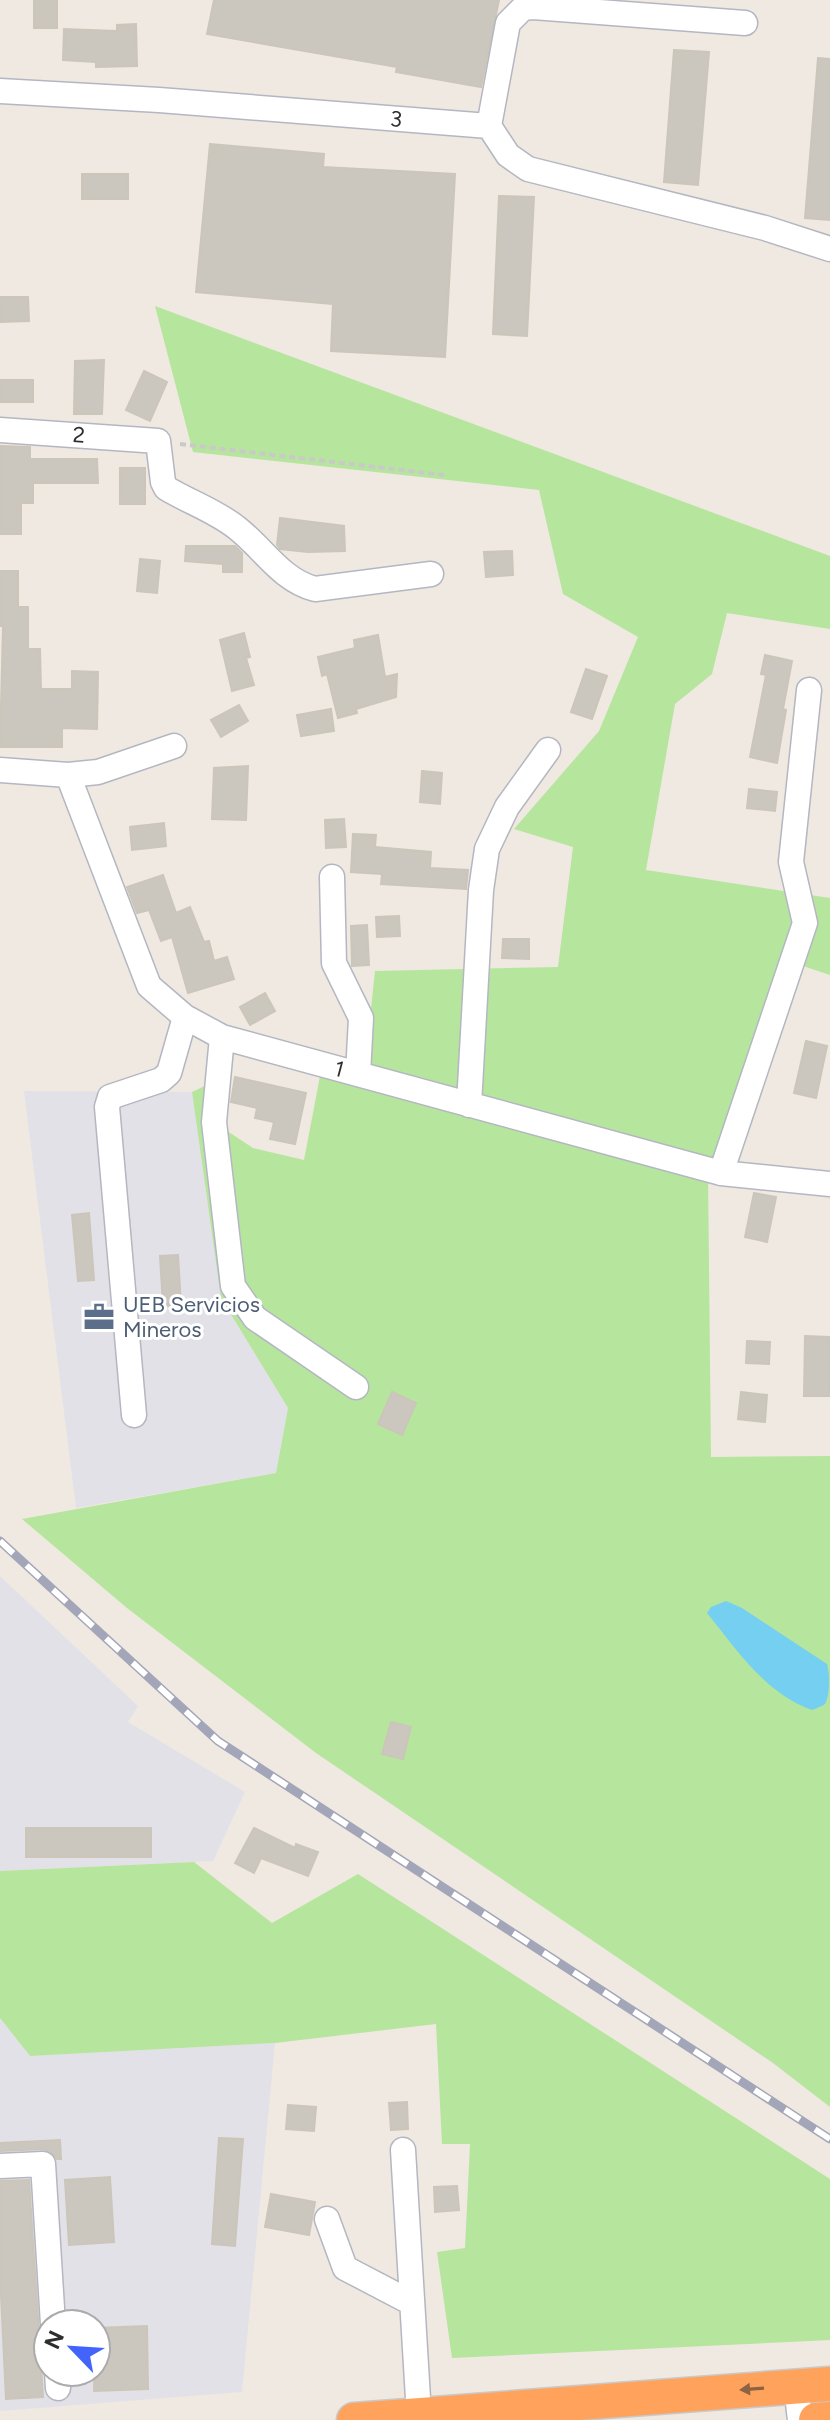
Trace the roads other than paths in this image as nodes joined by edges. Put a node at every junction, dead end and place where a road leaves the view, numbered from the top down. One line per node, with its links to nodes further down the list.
1 (745, 23): 3 (street)
2 (0, 91): 3 (street, 3)
3 (489, 126): 4 (street)
4 (830, 249)
5 (0, 430): 6 (street, 2)
6 (431, 574)
7 (809, 690): 17 (street)
8 (174, 746): 11 (street)
9 (548, 750): 16 (street)
10 (0, 770): 11 (street)
11 (68, 775): 13 (street, 1)
12 (332, 877): 15 (street)
13 (185, 1017): 14 (street, 1); 20 (street)
14 (222, 1037): 15 (street, 1); 19 (street)
15 (358, 1074): 16 (street, 1)
16 (469, 1105): 17 (street, 1)
17 (721, 1173): 18 (street, 1)
18 (830, 1184)
19 (356, 1387)
20 (134, 1415)
21 (403, 2150): 24 (street)
22 (0, 2166): 25 (street)
23 (327, 2219): 24 (street)
24 (412, 2303): 28 (street)
25 (52, 2308)
26 (830, 2384): 27 (highway)
27 (796, 2386): 28 (highway, one-way to 28); 31 (street)
28 (419, 2415): 30 (highway)
29 (830, 2419): 32 (highway)
30 (354, 2420)
31 (800, 2420)
32 (816, 2420)

